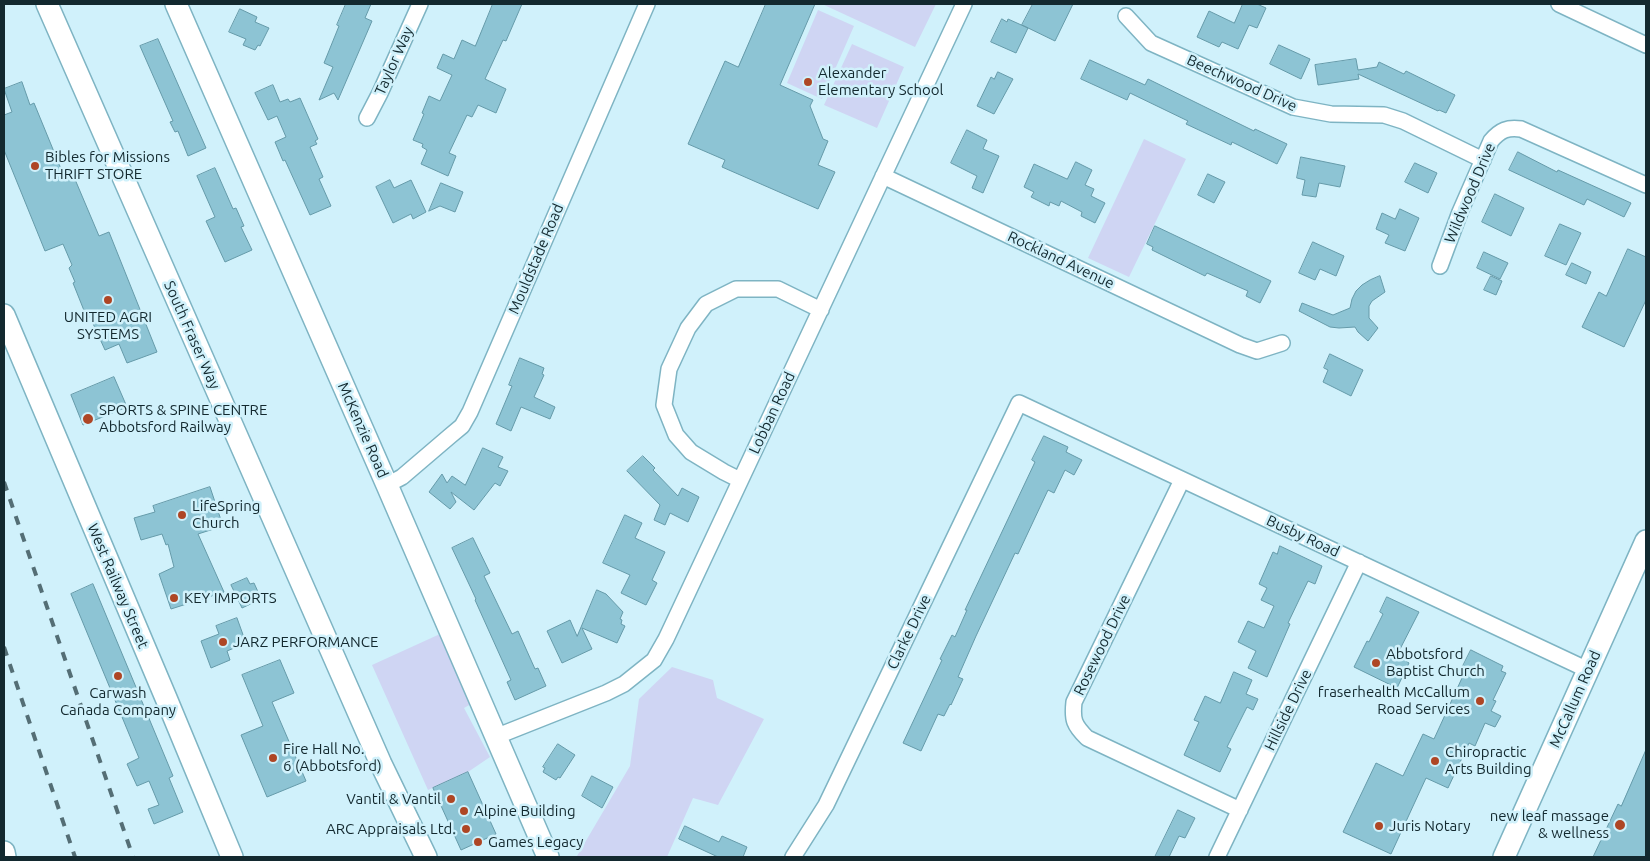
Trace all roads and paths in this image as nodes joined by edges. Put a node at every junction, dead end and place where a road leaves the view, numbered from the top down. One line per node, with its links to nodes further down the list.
1 (47, 4): 29 (street, South Fraser Way)
2 (176, 4): 20 (street, McKenzie Road)
3 (420, 4): 9 (street, Taylor Way)
4 (647, 4): 20 (street, Mouldstade Road)
5 (964, 4): 11 (street, Lobban Road)
6 (1559, 4): 8 (street)
7 (1126, 16): 10 (street, Beechwood Drive)
8 (1646, 44)
9 (367, 118)
10 (1483, 160): 12 (street, Wildwood Drive); 13 (street, Wildwood Drive)
11 (883, 176): 14 (street, Lobban Road); 16 (street, Rockland Avenue)
12 (1646, 185)
13 (1440, 266)
14 (821, 310): 18 (street, Lobban Road); 18 (street)
15 (4, 315): 28 (street, West Railway Street)
16 (1277, 344)
17 (1018, 402): 19 (street, Busby Road); 31 (street, Clarke Drive)
18 (740, 480): 24 (street, Lobban Road)
19 (1182, 480): 22 (street, Busby Road); 25 (street, Rosewood Drive)
20 (387, 485): 24 (street, McKenzie Road)
21 (1646, 541): 23 (street, McCallum Road)
22 (1359, 562): 23 (street, Busby Road); 25 (street, Hillside Drive)
23 (1588, 670): 33 (street, McCallum Road)
24 (495, 737): 30 (street, McKenzie Road)
25 (1240, 810): 32 (street, Hillside Drive)
26 (4, 852): 27 (street)
27 (6, 857)
28 (232, 857)
29 (426, 857)
30 (548, 857)
31 (793, 857)
32 (1217, 857)
33 (1504, 857)

